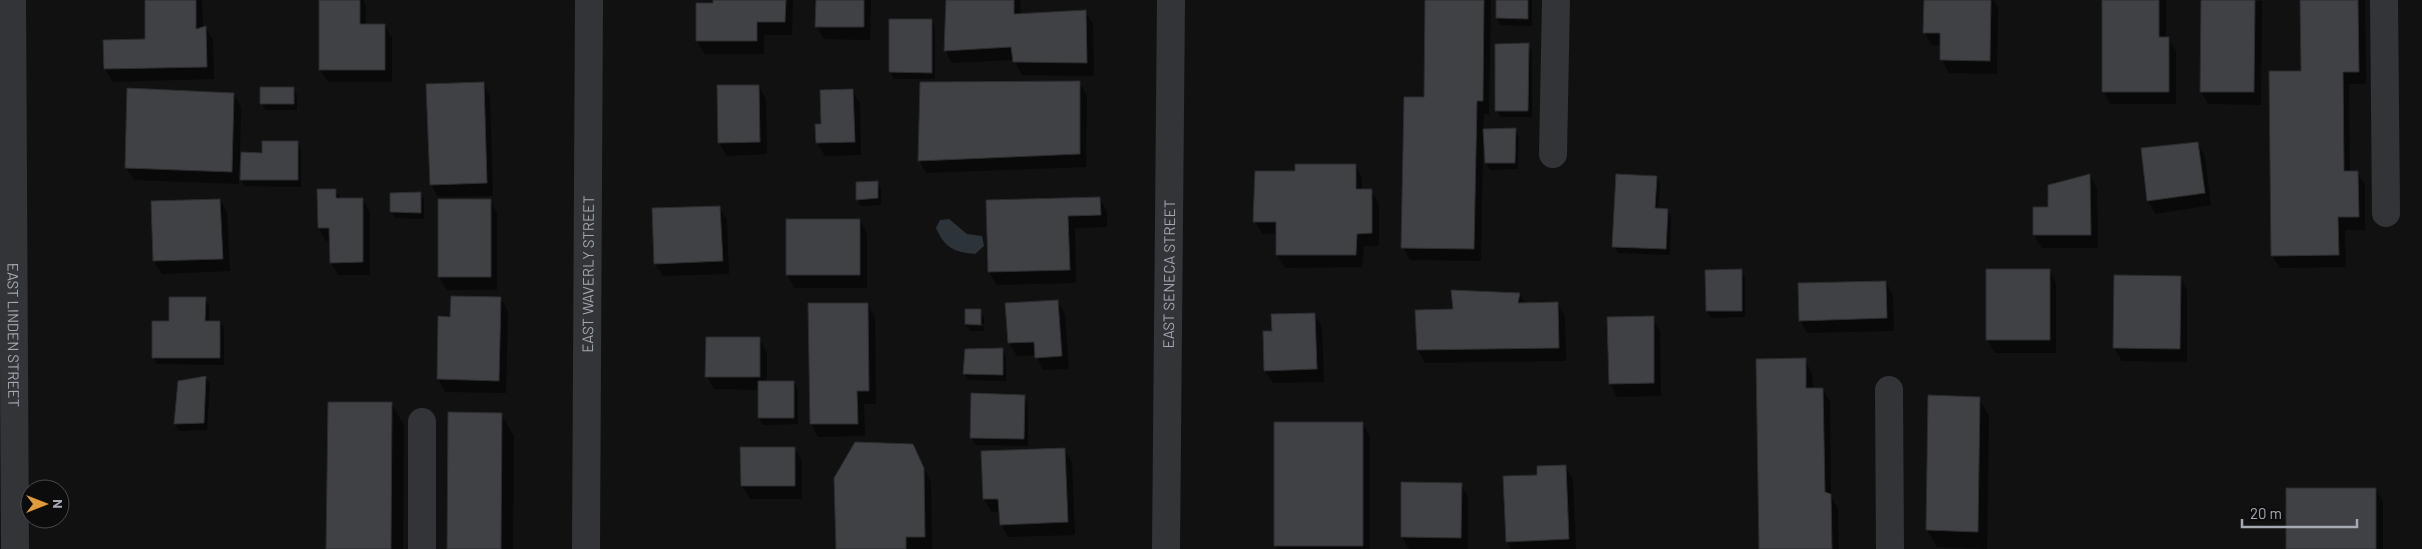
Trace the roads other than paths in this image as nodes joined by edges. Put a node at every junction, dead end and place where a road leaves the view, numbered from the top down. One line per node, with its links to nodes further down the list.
1 (12, 0): 10 (street, EAST LINDEN STREET)
2 (589, 0): 12 (street, EAST WAVERLY STREET)
3 (1171, 0): 13 (street, EAST SENECA STREET)
4 (1556, 0): 6 (street)
5 (2384, 0): 7 (street)
6 (1553, 154)
7 (2386, 213)
8 (1890, 390): 14 (street)
9 (422, 422): 11 (street)
10 (15, 549)
11 (422, 549)
12 (586, 549)
13 (1166, 549)
14 (1890, 549)

